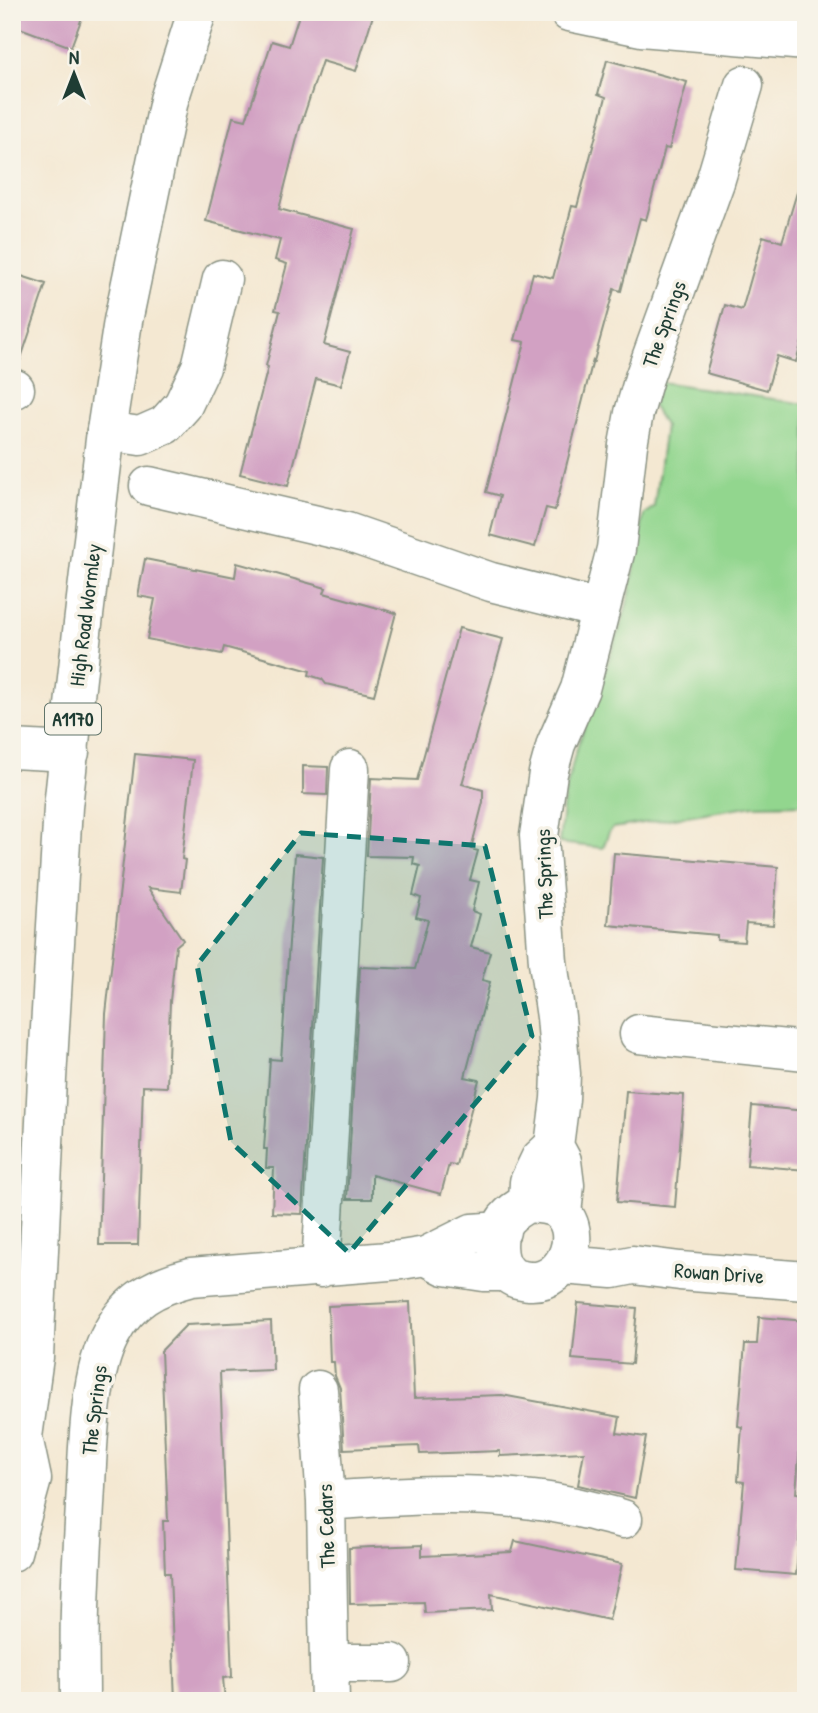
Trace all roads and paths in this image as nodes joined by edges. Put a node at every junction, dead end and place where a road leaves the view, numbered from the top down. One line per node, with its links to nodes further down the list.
1 (197, 12): 6 (street, High Road Wormley / A1170)
2 (569, 12): 3 (street)
3 (806, 41)
4 (744, 85): 8 (street, The Springs)
5 (222, 279): 6 (street)
6 (106, 431): 10 (street, High Road Wormley / A1170)
7 (149, 486): 8 (street)
8 (600, 609): 14 (street, The Springs)
9 (12, 749): 10 (street)
10 (70, 752): 23 (street, High Road Wormley / A1170)
11 (350, 769): 19 (street)
12 (639, 1034): 13 (street)
13 (806, 1051)
14 (553, 1213): 15 (street); 17 (street); 18 (street)
15 (501, 1231): 16 (street, The Springs); 20 (street)
16 (426, 1255): 19 (street, The Springs); 20 (street)
17 (562, 1265): 18 (street, Rowan Drive); 20 (street)
18 (633, 1265): 21 (street, Rowan Drive)
19 (321, 1268): 29 (street, The Springs)
20 (506, 1272)
21 (806, 1281)
22 (318, 1390): 24 (street, The Cedars)
23 (18, 1444): 26 (street, A1170)
24 (326, 1501): 25 (street); 27 (street, The Cedars)
25 (623, 1519)
26 (12, 1552)
27 (329, 1663): 28 (street); 30 (street, The Cedars)
28 (392, 1663)
29 (80, 1701)
30 (330, 1701)

